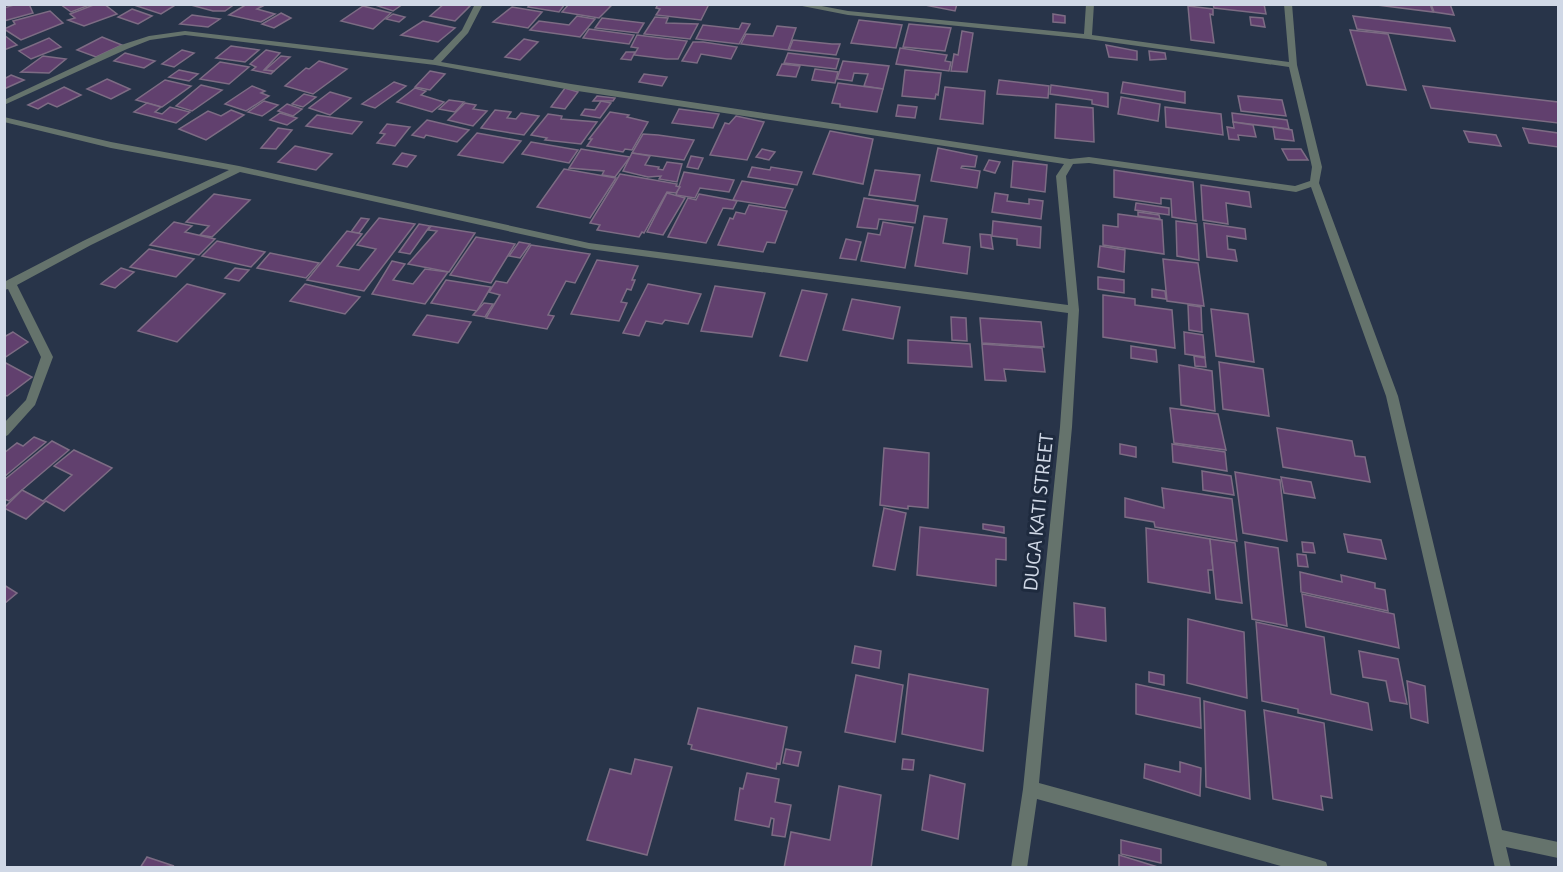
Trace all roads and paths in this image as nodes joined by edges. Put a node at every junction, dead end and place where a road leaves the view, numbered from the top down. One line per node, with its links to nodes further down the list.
1 (479, 4): 6 (street)
2 (795, 4): 5 (street)
3 (1090, 4): 5 (street)
4 (1288, 4): 7 (street)
5 (1088, 37): 7 (street)
6 (435, 63): 8 (street); 10 (street)
7 (1293, 65): 12 (street)
8 (4, 103)
9 (4, 119): 11 (street)
10 (1071, 162): 12 (street); 14 (street, DUGA KATI STREET)
11 (239, 169): 13 (street); 14 (street)
12 (1314, 183): 17 (street)
13 (8, 286): 15 (street)
14 (1074, 310): 16 (street, DUGA KATI STREET)
15 (4, 432)
16 (1031, 789): 19 (street, DUGA KATI STREET); 20 (street)
17 (1497, 837): 18 (street); 21 (street)
18 (1558, 850)
19 (1019, 867)
20 (1320, 867)
21 (1503, 867)

